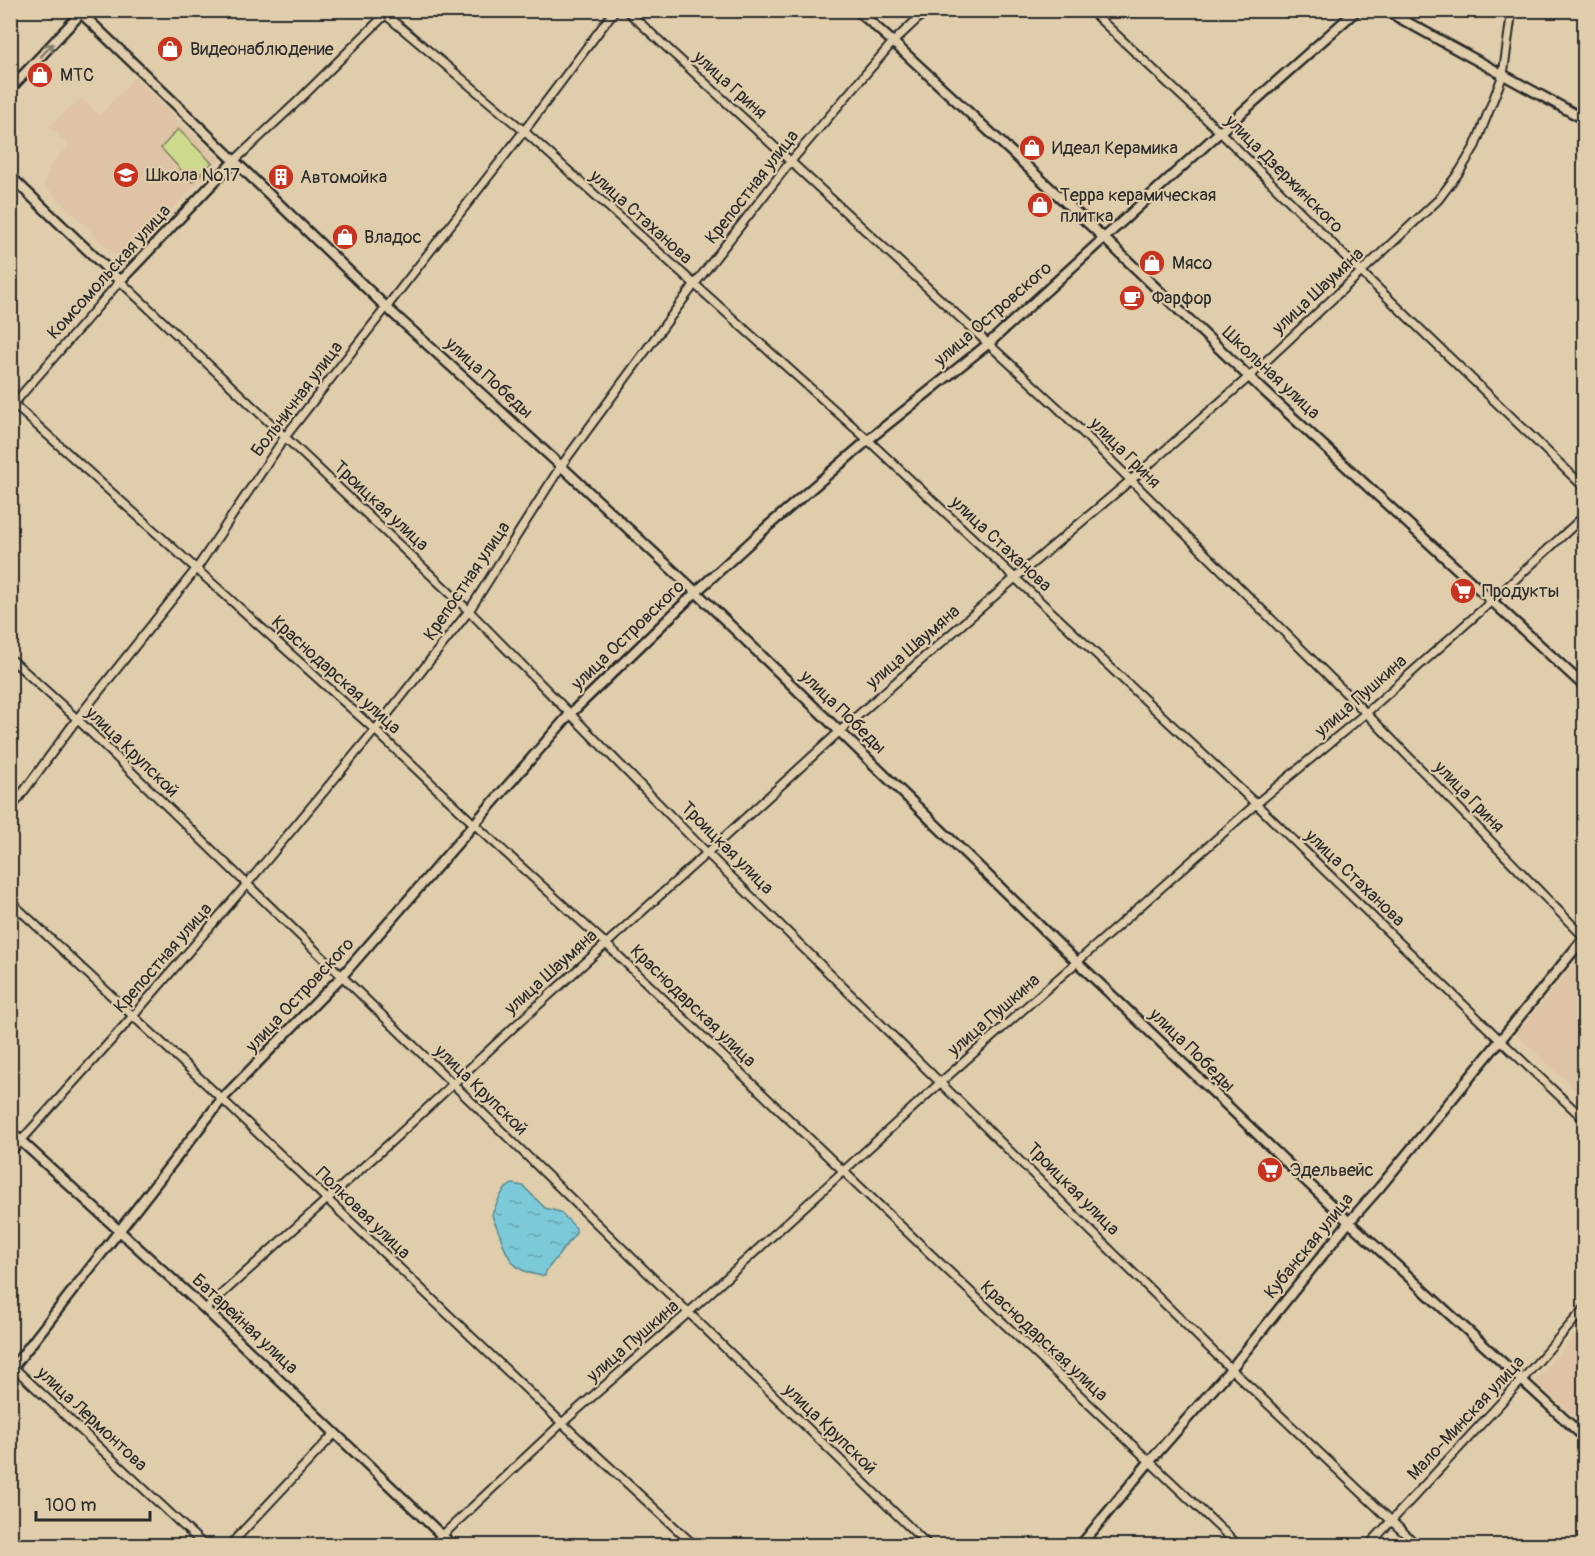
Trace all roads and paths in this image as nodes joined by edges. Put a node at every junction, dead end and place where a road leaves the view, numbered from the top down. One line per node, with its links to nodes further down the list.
1 (615, 10): 15 (street, Больничная улица)
2 (626, 10): 18 (street, улица Гриня)
3 (857, 10): 11 (street, Школьная улица)
4 (927, 10): 11 (street, Крепостная улица)
5 (1090, 10): 16 (street, улица Дзержинского)
6 (1357, 10): 16 (street, улица Островского)
7 (1385, 10): 12 (street)
8 (1512, 10): 12 (street, улица Шаумяна)
9 (81, 11): 13 (street, one-way to 9); 17 (street, улица Победы)
10 (385, 12): 15 (street, улица Стаханова); 17 (street, Комсомольская улица)
11 (893, 42): 18 (street, Крепостная улица); 20 (street, Школьная улица)
12 (1503, 75): 14 (street); 21 (street, улица Шаумяна)
13 (10, 89)
14 (1584, 119)
15 (524, 131): 23 (street, улица Стаханова); 24 (street, Больничная улица)
16 (1220, 132): 20 (street, улица Островского); 21 (street, улица Дзержинского)
17 (234, 161): 22 (street, Комсомольская улица); 24 (street, улица Победы)
18 (791, 161): 23 (street, Крепостная улица); 25 (street, улица Гриня)
19 (10, 176): 22 (street, Троицкая улица)
20 (1104, 239): 25 (street, улица Островского); 26 (street, Школьная улица)
21 (1361, 272): 26 (street, улица Шаумяна); 32 (street, улица Дзержинского)
22 (120, 281): 27 (street, Комсомольская улица); 28 (street, Троицкая улица)
23 (694, 285): 29 (street, улица Стаханова); 30 (street, Крепостная улица)
24 (386, 307): 28 (street, Больничная улица); 30 (street, улица Победы)
25 (988, 344): 29 (street, улица Островского); 31 (street, улица Гриня)
26 (1249, 377): 31 (street, улица Шаумяна); 37 (street, Школьная улица)
27 (12, 404): 34 (street, Краснодарская улица)
28 (285, 437): 34 (street, Больничная улица); 38 (street, Троицкая улица)
29 (868, 440): 35 (street, улица Стаханова); 36 (street, улица Островского)
30 (561, 466): 36 (street, улица Победы); 38 (street, Крепостная улица)
31 (1131, 480): 35 (street, улица Шаумяна); 41 (street, улица Гриня)
32 (1584, 487)
33 (1584, 516): 37 (street, улица Пушкина)
34 (197, 568): 43 (street, Больничная улица); 44 (street, Краснодарская улица)
35 (1015, 578): 45 (street, улица Шаумяна); 46 (street, улица Стаханова)
36 (696, 592): 42 (street, улица Островского); 45 (street, улица Победы)
37 (1493, 600): 40 (street, Школьная улица); 41 (street, улица Пушкина)
38 (468, 611): 42 (street, Троицкая улица); 44 (street, Крепостная улица)
39 (10, 658): 43 (street, улица Крупской)
40 (1584, 686)
41 (1366, 713): 46 (street, улица Пушкина); 52 (street, улица Гриня)
42 (570, 714): 48 (street, улица Островского); 49 (street, Троицкая улица)
43 (77, 719): 47 (street, Больничная улица); 50 (street, улица Крупской)
44 (375, 730): 48 (street, Краснодарская улица); 50 (street, Крепостная улица)
45 (840, 731): 49 (street, улица Шаумяна); 54 (street, улица Победы)
46 (1256, 804): 54 (street, улица Пушкина); 57 (street, улица Стаханова)
47 (10, 810)
48 (474, 824): 53 (street, Краснодарская улица); 55 (street, улица Островского)
49 (707, 852): 53 (street, улица Шаумяна); 58 (street, Троицкая улица)
50 (247, 884): 55 (street, улица Крупской); 56 (street, Крепостная улица)
51 (10, 901): 56 (street, Полковая улица)
52 (1584, 938): 57 (street, Кубанская улица)
53 (605, 943): 59 (street, улица Шаумяна); 65 (street, Краснодарская улица)
54 (1077, 962): 58 (street, улица Пушкина); 67 (street, улица Победы)
55 (342, 976): 59 (street, улица Крупской); 60 (street, улица Островского)
56 (133, 1016): 60 (street, Полковая улица); 63 (street, Крепостная улица)
57 (1500, 1040): 61 (street, улица Стаханова); 67 (street, Кубанская улица)
58 (941, 1082): 65 (street, улица Пушкина); 73 (street, Троицкая улица)
59 (453, 1083): 66 (street, улица Шаумяна); 71 (street, улица Крупской)
60 (222, 1098): 66 (street, Полковая улица); 68 (street, улица Островского)
61 (1584, 1119)
62 (10, 1131): 63 (street, Батарейная улица)
63 (21, 1140): 64 (street, Крепостная улица); 68 (street, Батарейная улица)
64 (10, 1153)
65 (843, 1171): 71 (street, улица Пушкина); 78 (street, Краснодарская улица)
66 (327, 1199): 69 (street, улица Шаумяна); 75 (street, Полковая улица)
67 (1349, 1222): 73 (street, Кубанская улица); 74 (street, улица Победы)
68 (120, 1231): 69 (street, Батарейная улица); 72 (street, улица Островского)
69 (205, 1309): 76 (street, Батарейная улица)
70 (1584, 1309): 74 (street, Мало-Минская улица)
71 (688, 1313): 75 (street, улица Пушкина); 86 (street, улица Крупской)
72 (12, 1367): 81 (street, улица Лермонтова)
73 (1231, 1369): 78 (street, Кубанская улица); 79 (street, Троицкая улица)
74 (1522, 1380): 77 (street, улица Победы); 79 (street, Мало-Минская улица)
75 (562, 1423): 80 (street, улица Пушкина); 85 (street, Полковая улица)
76 (335, 1432): 80 (street, Батарейная улица); 82 (street)
77 (1584, 1437)
78 (1150, 1461): 87 (street, Кубанская улица); 88 (street, Краснодарская улица)
79 (1392, 1520): 89 (street, Мало-Минская улица); 90 (street, Троицкая улица)
80 (441, 1535): 83 (street, улица Пушкина); 84 (street, Батарейная улица)
81 (205, 1545)
82 (230, 1545)
83 (431, 1545)
84 (453, 1545)
85 (695, 1545)
86 (929, 1545)
87 (1080, 1545)
88 (1239, 1545)
89 (1368, 1545)
90 (1418, 1545)

